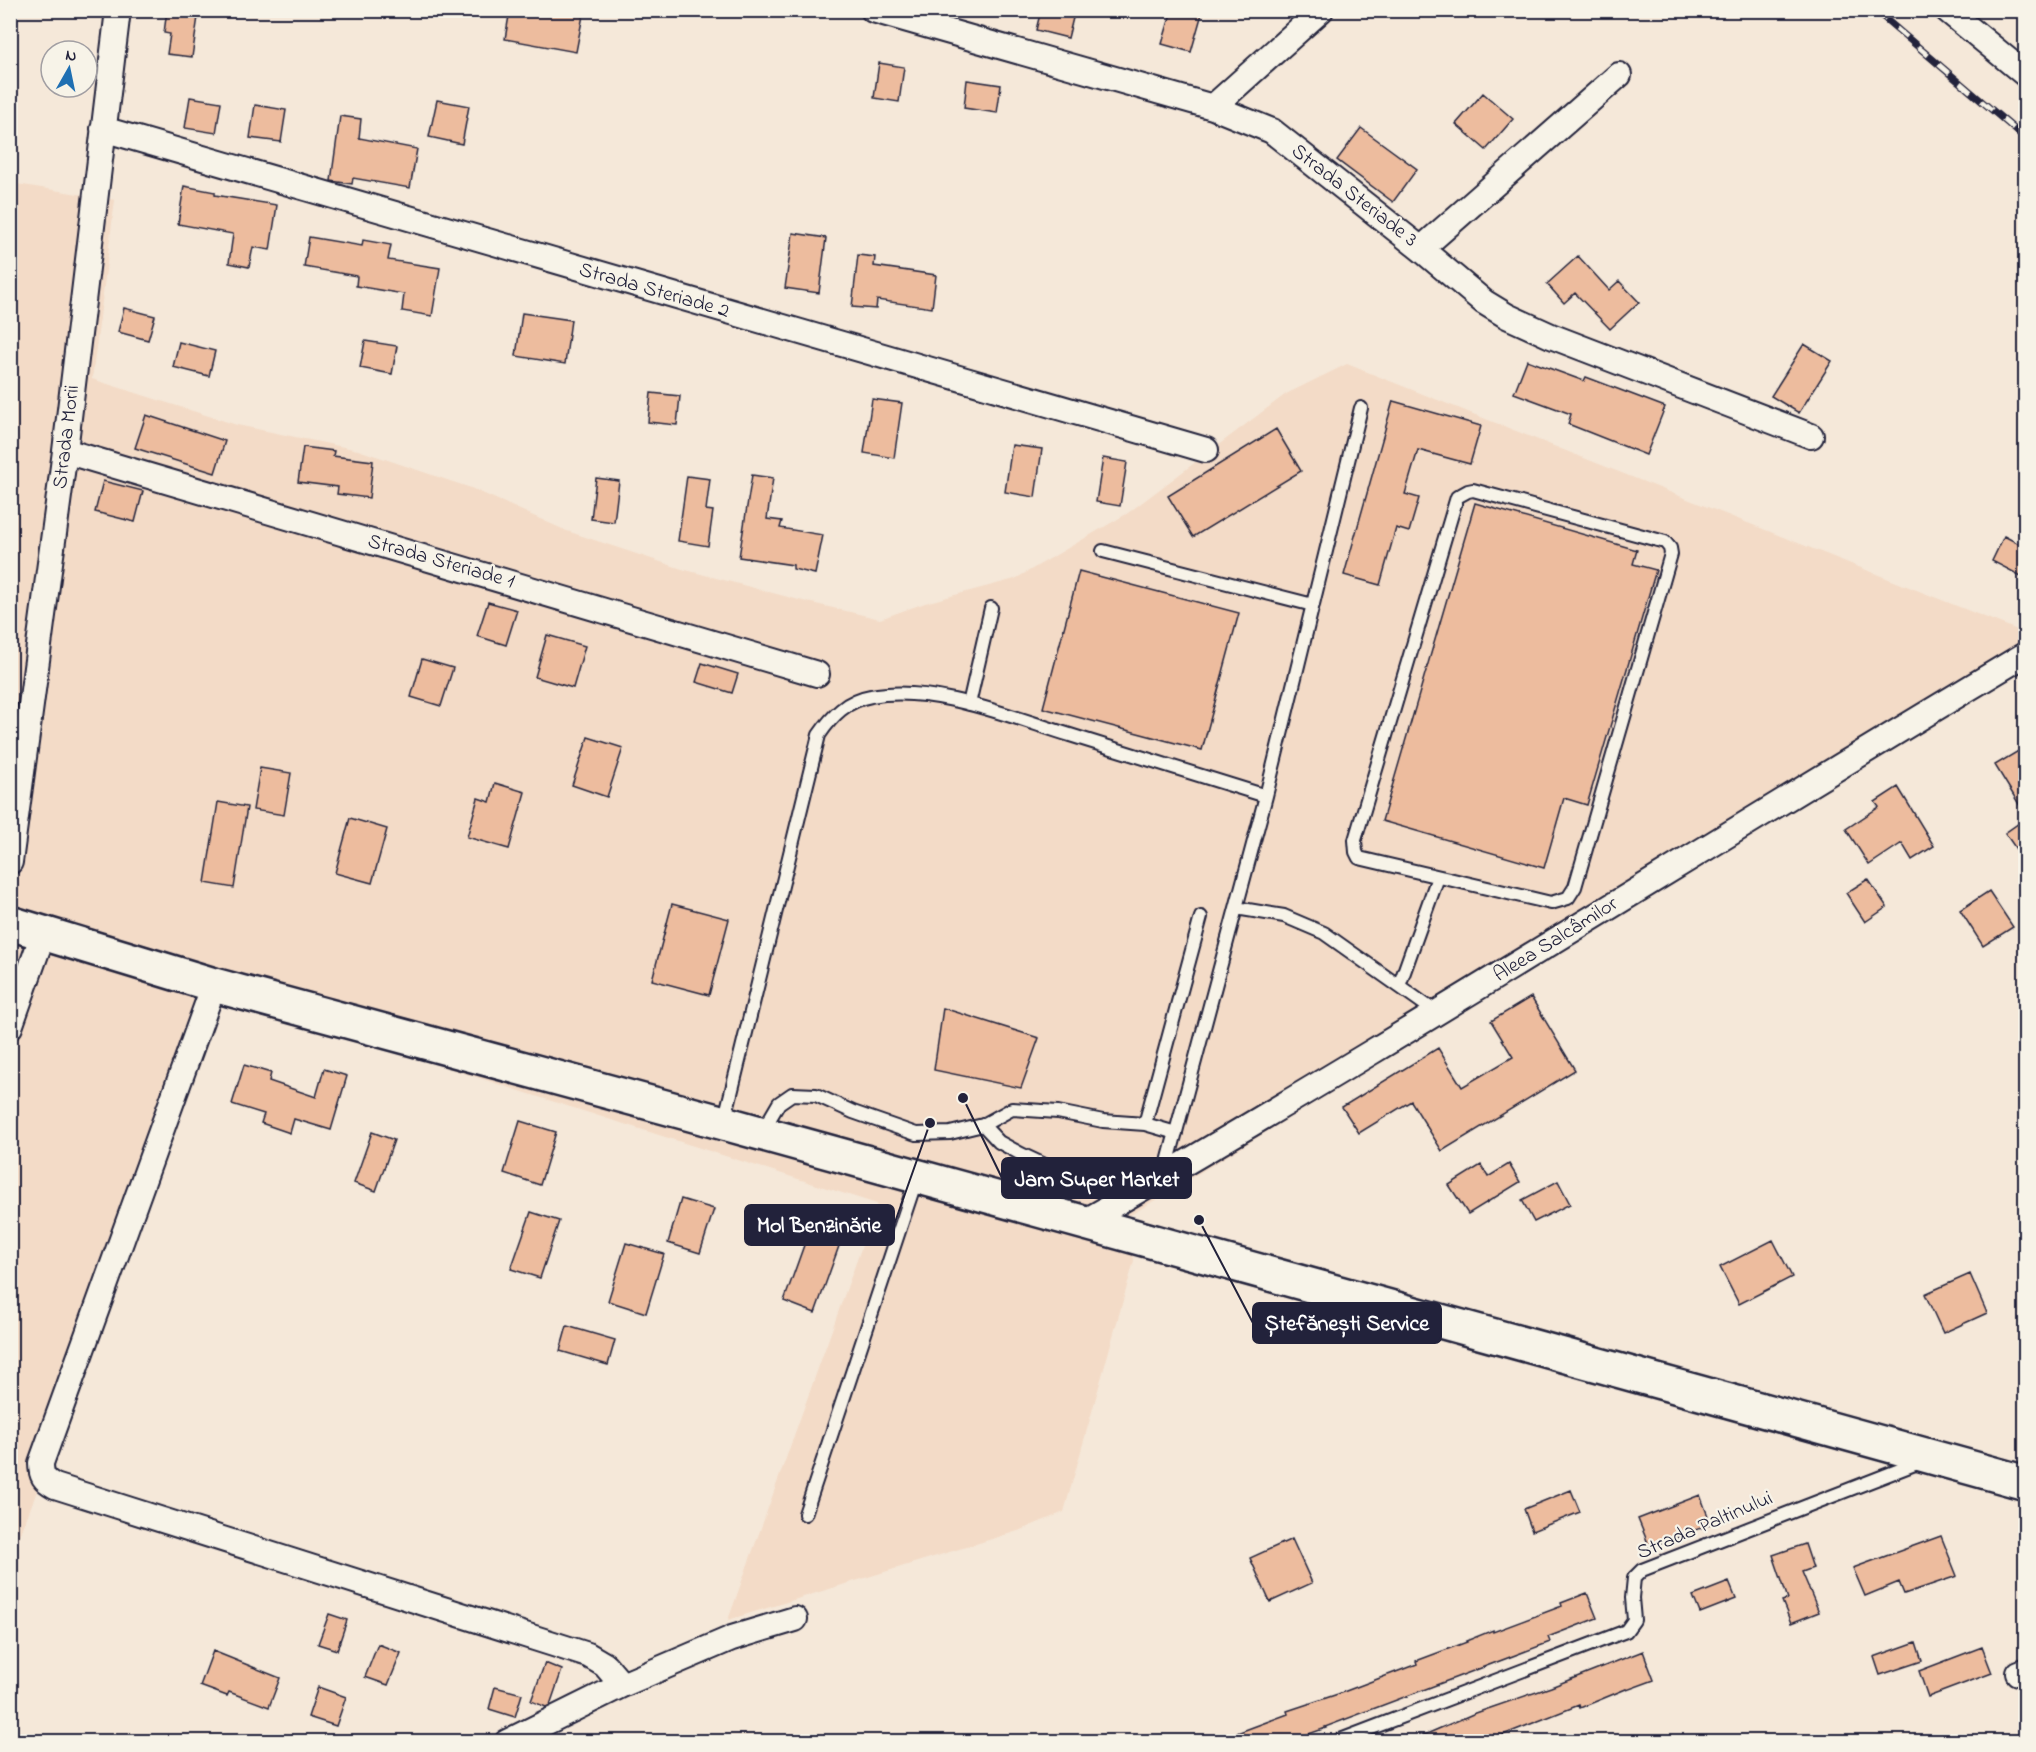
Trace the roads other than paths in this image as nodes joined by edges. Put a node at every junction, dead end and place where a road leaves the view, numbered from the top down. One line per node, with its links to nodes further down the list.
1 (873, 10): 7 (street, Strada Steriade 3)
2 (1321, 10): 7 (street)
3 (1947, 10): 6 (street)
4 (112, 12): 8 (street, Strada Morii)
5 (1619, 75): 9 (street)
6 (2025, 75)
7 (1213, 107): 9 (street, Strada Steriade 3)
8 (104, 129): 12 (street, Strada Steriade 2); 13 (street, Strada Morii)
9 (1421, 249): 11 (street, Strada Steriade 3)
10 (1361, 408): 15 (lane)
11 (1811, 436)
12 (1206, 450)
13 (65, 451): 18 (street, Strada Steriade 1); 21 (street, Strada Morii)
14 (1103, 551): 15 (lane)
15 (1313, 605): 20 (lane)
16 (992, 608): 19 (lane)
17 (2025, 654): 29 (street, Aleea Salcâmilor)
18 (817, 674)
19 (969, 704): 20 (lane); 31 (lane)
20 (1266, 796): 23 (lane)
21 (10, 862)
22 (1438, 877): 22 (lane); 28 (lane)
23 (1236, 908): 28 (lane); 35 (lane)
24 (1201, 916): 32 (lane)
25 (10, 923): 26 (main road)
26 (43, 934): 27 (main road); 30 (street)
27 (214, 985): 31 (main road); 44 (street)
28 (1399, 986): 29 (lane)
29 (1437, 1013): 37 (street, Aleea Salcâmilor)
30 (10, 1027)
31 (724, 1123): 34 (main road)
32 (1145, 1124): 33 (lane); 35 (lane)
33 (983, 1125): 34 (lane); 38 (lane)
34 (761, 1133): 36 (main road)
35 (1176, 1134): 37 (lane)
36 (917, 1176): 39 (main road); 42 (lane)
37 (1164, 1177): 38 (street, Aleea Salcâmilor)
38 (1122, 1201): 39 (street, Aleea Salcâmilor)
39 (1084, 1222): 40 (main road)
40 (1932, 1457): 41 (main road); 46 (lane, Strada Paltinului)
41 (2025, 1483)
42 (805, 1514)
43 (795, 1619): 44 (street)
44 (622, 1685): 45 (street)
45 (507, 1742)
46 (1335, 1742)

